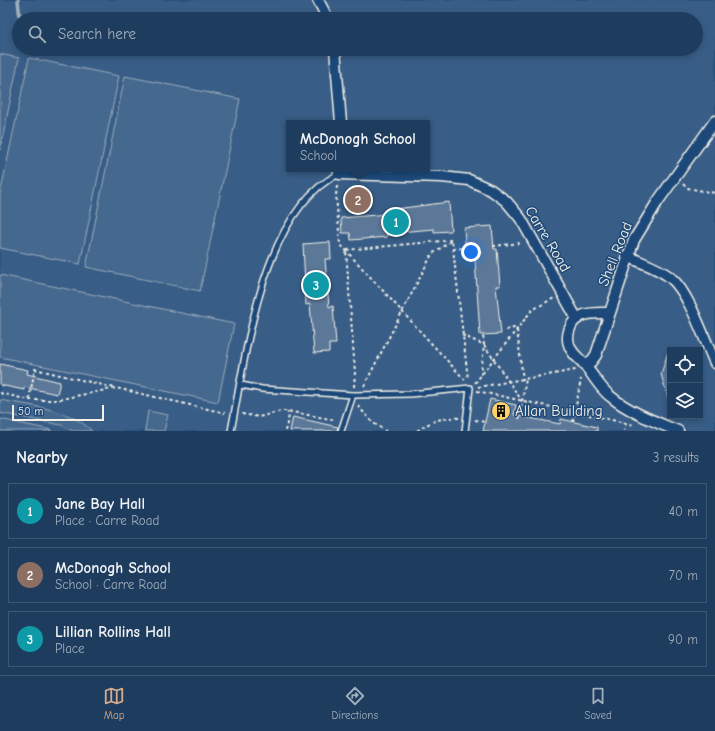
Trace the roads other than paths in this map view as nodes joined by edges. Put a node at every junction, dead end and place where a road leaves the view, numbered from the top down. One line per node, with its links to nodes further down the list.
1 (318, 0): 2 (street)
2 (324, 12)
3 (336, 56): 4 (street)
4 (341, 120)
5 (715, 121): 7 (street, Shell Road)
6 (339, 172): 9 (street, Carre Road); 12 (lane)
7 (627, 256): 8 (street, Shell Road); 10 (street)
8 (609, 313): 9 (street); 11 (street, Shell Road)
9 (576, 319): 11 (street)
10 (715, 363)
11 (587, 367): 17 (street)
12 (241, 385): 13 (lane); 14 (lane)
13 (354, 395): 15 (lane); 16 (lane)
14 (231, 431)
15 (341, 431)
16 (466, 431)
17 (678, 431)

